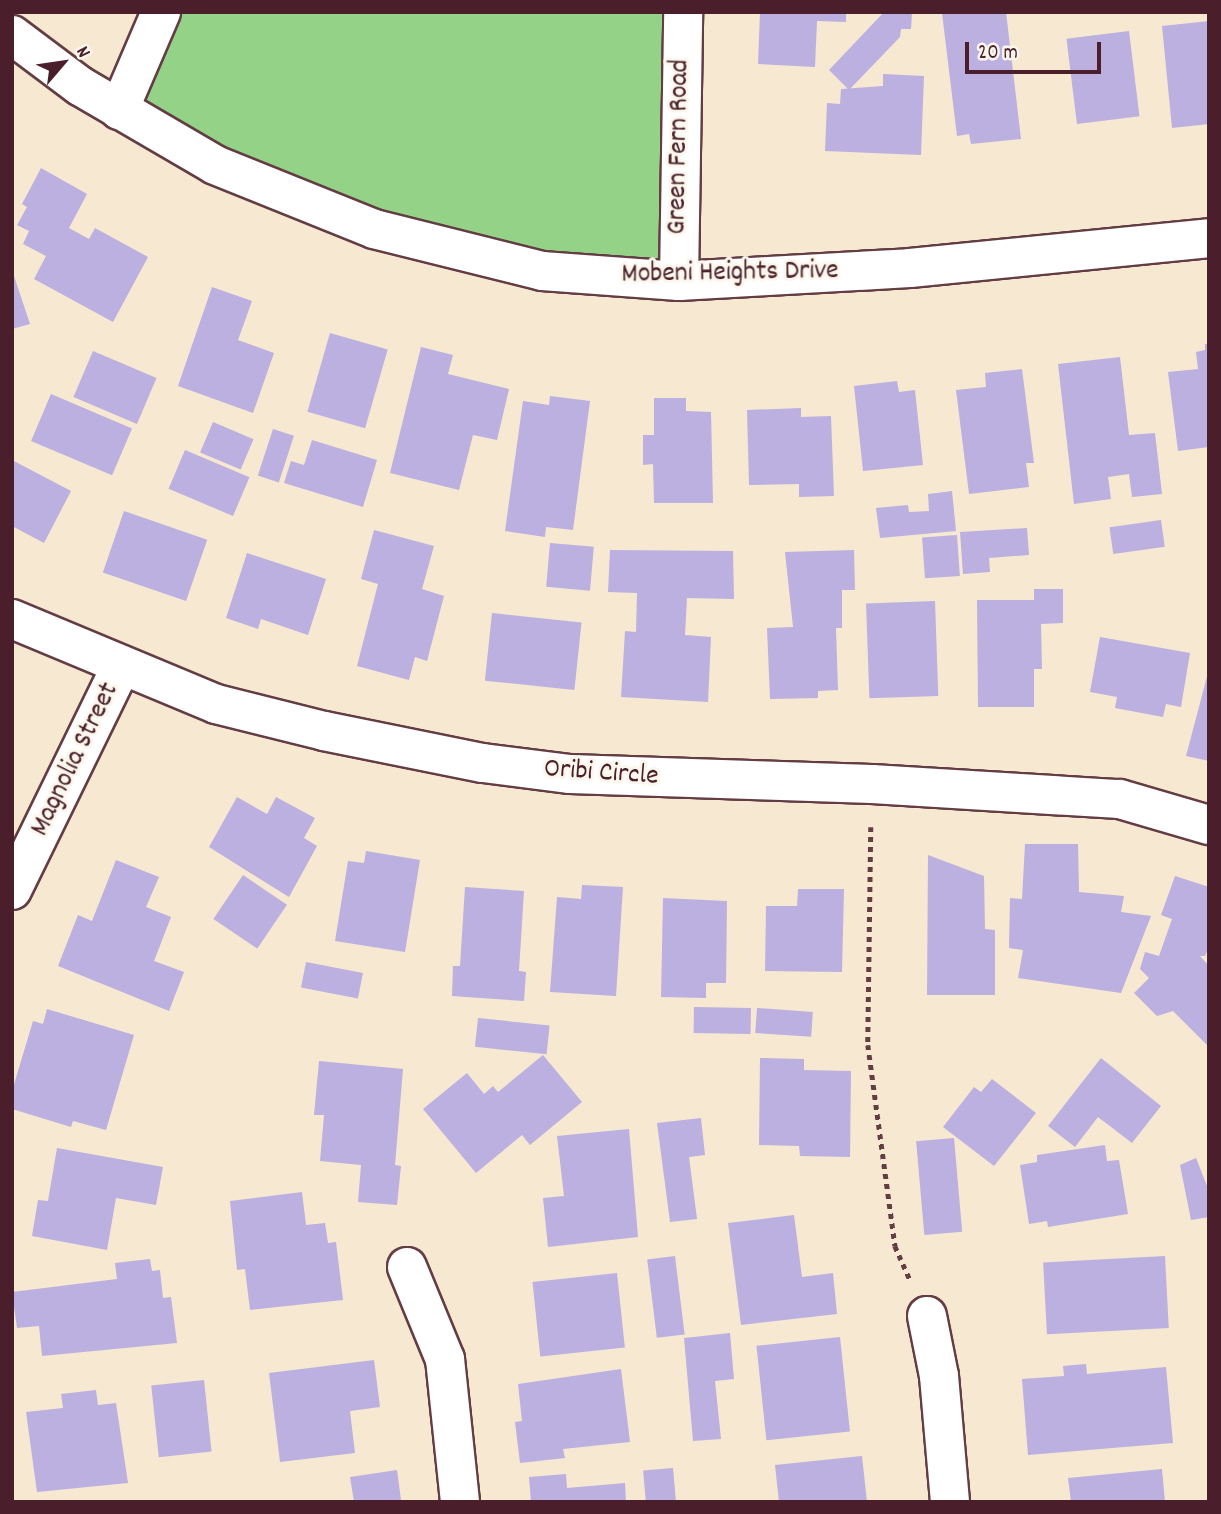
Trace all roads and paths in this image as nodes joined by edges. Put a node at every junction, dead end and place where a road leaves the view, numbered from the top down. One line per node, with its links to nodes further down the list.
1 (161, 12): 4 (street)
2 (683, 12): 6 (street, Green Fern Road)
3 (13, 37): 4 (street, Mobeni Heights Drive)
4 (119, 110): 6 (street, Mobeni Heights Drive)
5 (1209, 238): 6 (street, Mobeni Heights Drive)
6 (679, 281)
7 (12, 619): 8 (street, Oribi Circle)
8 (121, 667): 9 (street, Oribi Circle); 11 (street, Magnolia Street)
9 (872, 784): 10 (street, Oribi Circle); 13 (path)
10 (1209, 825)
11 (12, 890)
12 (407, 1267): 14 (street)
13 (927, 1316): 15 (street)
14 (460, 1502)
15 (950, 1502)

